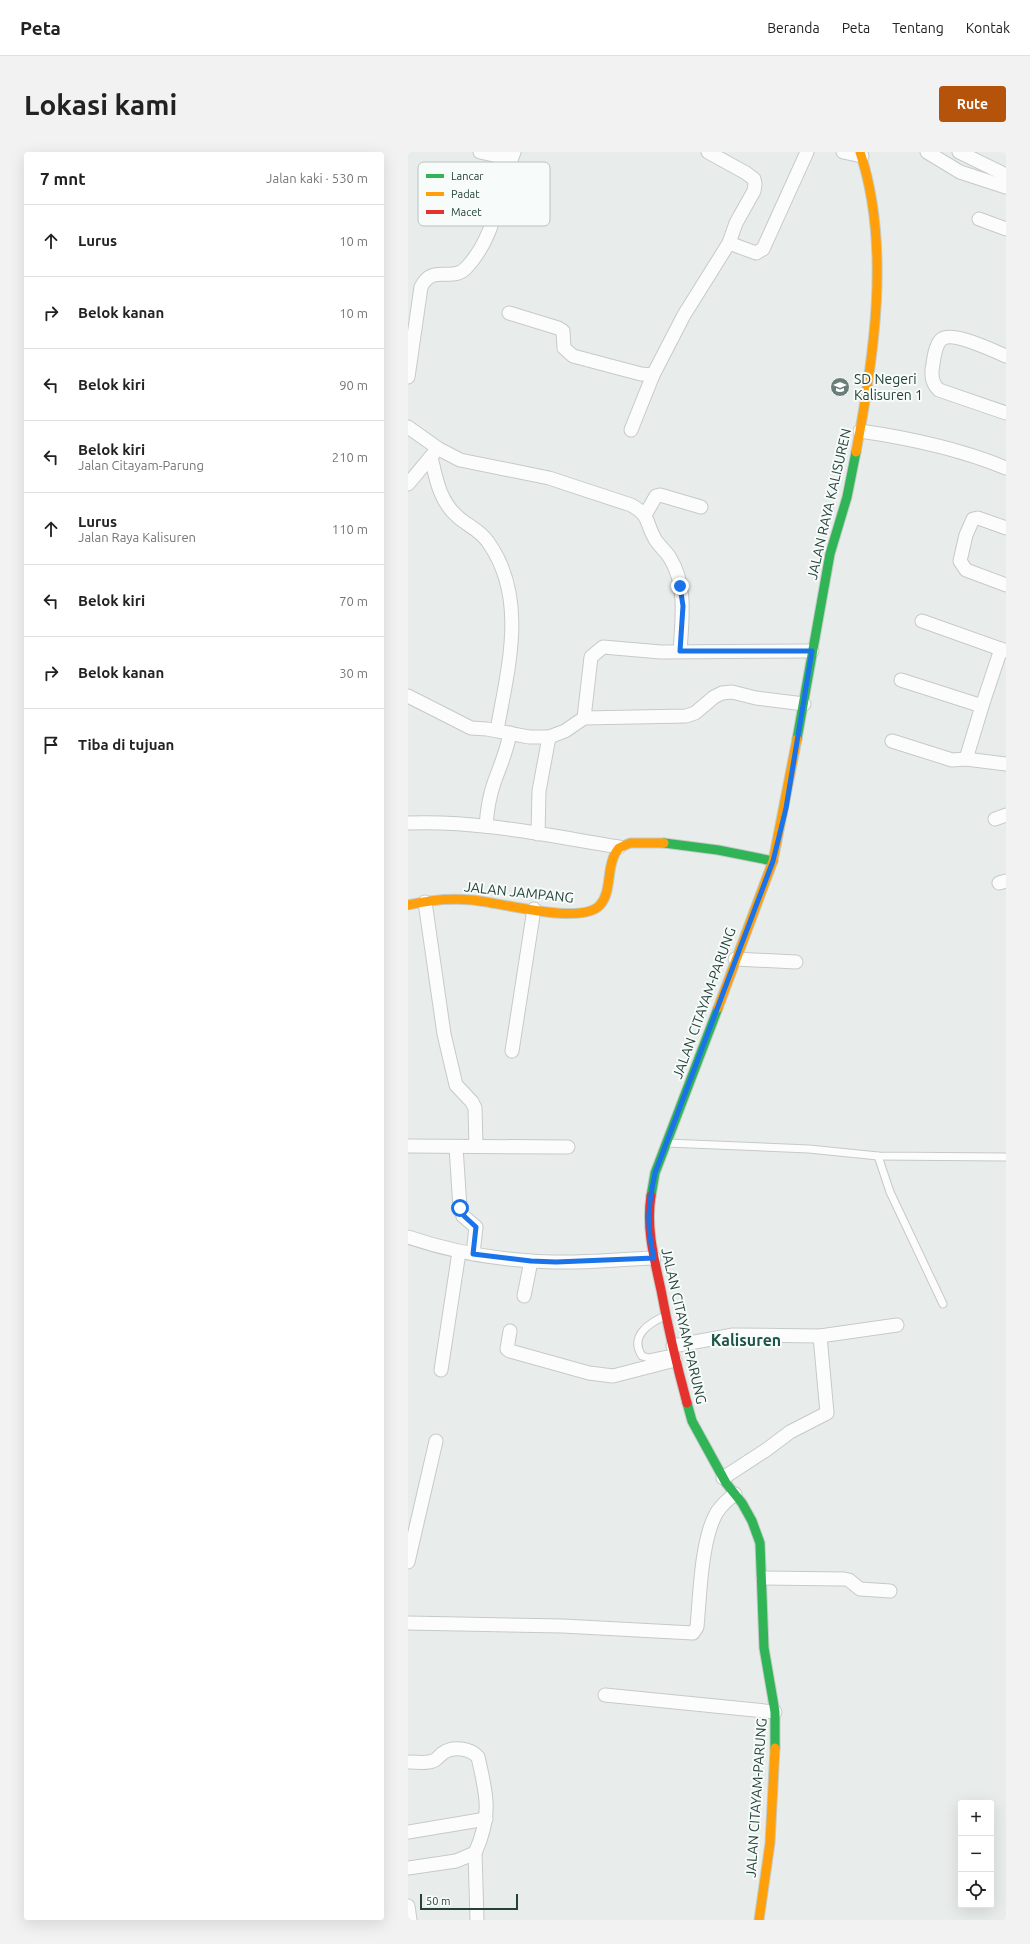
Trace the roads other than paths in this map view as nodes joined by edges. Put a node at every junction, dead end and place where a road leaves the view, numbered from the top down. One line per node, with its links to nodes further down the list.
1 (480, 152): 8 (street)
2 (708, 152): 15 (street)
3 (807, 152): 15 (street)
4 (843, 152): 7 (street)
5 (927, 152): 11 (street)
6 (959, 152): 9 (street)
7 (861, 154): 23 (main road, JALAN RAYA KALISUREN)
8 (513, 156)
9 (979, 157): 10 (street)
10 (1006, 175)
11 (1006, 186)
12 (979, 219): 14 (street)
13 (490, 226): 19 (street)
14 (1006, 229)
15 (729, 244): 18 (street)
16 (510, 313): 18 (street)
17 (1006, 356): 20 (street)
18 (653, 374): 22 (street)
19 (408, 377)
20 (1006, 413)
21 (408, 428): 24 (street)
22 (631, 430)
23 (860, 431): 25 (street); 34 (main road, JALAN RAYA KALISUREN)
24 (435, 453): 26 (street); 28 (street); 40 (street)
25 (1006, 468)
26 (408, 484)
27 (701, 507): 28 (street)
28 (646, 515): 33 (street)
29 (1006, 528): 30 (street)
30 (1006, 585)
31 (922, 621): 32 (street)
32 (1004, 650): 38 (street)
33 (680, 651): 34 (street); 39 (street)
34 (812, 651): 37 (main road, JALAN RAYA KALISUREN)
35 (901, 680): 38 (street)
36 (408, 696): 40 (street)
37 (804, 704): 39 (street); 49 (main road, JALAN RAYA KALISUREN)
38 (982, 706): 43 (street)
39 (584, 718): 41 (street)
40 (504, 732): 41 (street); 46 (street)
41 (549, 737): 47 (street)
42 (892, 741): 43 (street)
43 (966, 759): 44 (street)
44 (1006, 764)
45 (408, 823): 46 (street)
46 (486, 826): 47 (street)
47 (538, 834): 48 (street)
48 (620, 847): 49 (main road); 52 (main road, JALAN JAMPANG)
49 (773, 861): 53 (main road, JALAN CITAYAM-PARUNG)
50 (425, 902): 51 (main road, JALAN JAMPANG); 52 (main road, JALAN JAMPANG); 59 (street)
51 (408, 905)
52 (534, 909): 55 (street)
53 (735, 959): 54 (street); 56 (main road, JALAN CITAYAM-PARUNG)
54 (796, 962)
55 (512, 1051)
56 (665, 1143): 61 (lane); 66 (main road, JALAN CITAYAM-PARUNG)
57 (408, 1146): 58 (street)
58 (456, 1146): 59 (street); 65 (street)
59 (476, 1146): 60 (street)
60 (568, 1146)
61 (878, 1156): 62 (lane); 69 (lane)
62 (1006, 1157)
63 (408, 1237): 64 (street)
64 (459, 1252): 65 (street); 75 (street)
65 (473, 1254): 67 (street)
66 (654, 1258): 67 (street); 70 (main road, JALAN CITAYAM-PARUNG)
67 (531, 1261): 68 (street)
68 (524, 1296)
69 (943, 1304)
70 (666, 1315): 74 (main road, JALAN CITAYAM-PARUNG); 74 (lane)
71 (897, 1325): 73 (street)
72 (510, 1331): 74 (street)
73 (820, 1336): 74 (street); 77 (street)
74 (674, 1353): 77 (main road, JALAN CITAYAM-PARUNG)
75 (441, 1370)
76 (436, 1440): 79 (street)
77 (723, 1478): 78 (main road, JALAN CITAYAM-PARUNG)
78 (735, 1494): 80 (main road, JALAN CITAYAM-PARUNG); 82 (street)
79 (408, 1562)
80 (762, 1578): 81 (street); 84 (main road, JALAN CITAYAM-PARUNG)
81 (890, 1591)
82 (408, 1623)
83 (605, 1695): 84 (street)
84 (775, 1712): 93 (main road, JALAN CITAYAM-PARUNG)
85 (410, 1762): 86 (street)
86 (486, 1819): 87 (street); 88 (street)
87 (408, 1832)
88 (475, 1853): 89 (street); 92 (street)
89 (408, 1868)
90 (408, 1906): 91 (street)
91 (410, 1920)
92 (477, 1920)
93 (759, 1920)

